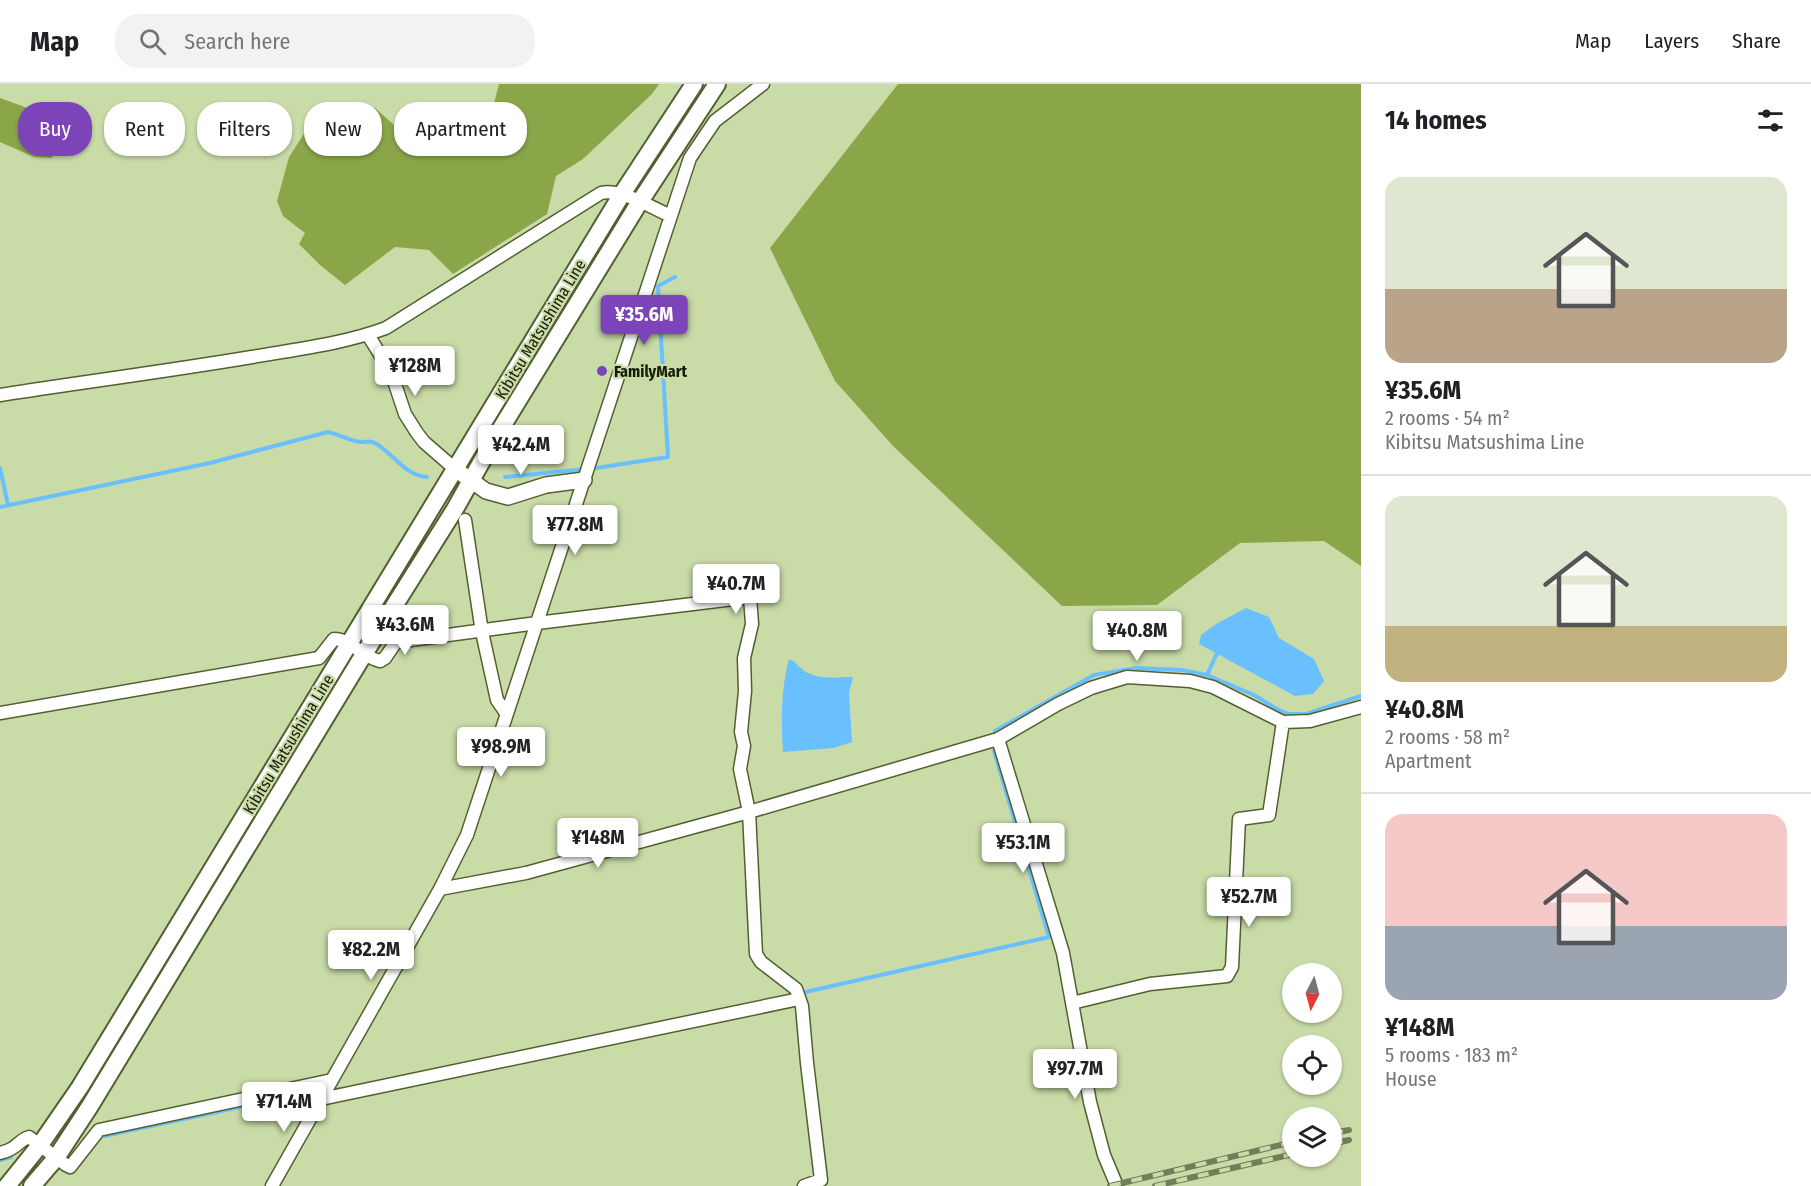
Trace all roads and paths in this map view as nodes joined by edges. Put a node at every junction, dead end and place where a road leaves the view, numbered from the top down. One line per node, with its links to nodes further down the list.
1 (694, 84): 4 (main road, Kibitsu Matsushima Line)
2 (717, 84): 5 (main road, Kibitsu Matsushima Line)
3 (763, 84): 6 (street)
4 (622, 194): 5 (street); 7 (street); 9 (main road, Kibitsu Matsushima Line)
5 (639, 203): 6 (street); 11 (main road, Kibitsu Matsushima Line)
6 (670, 216): 10 (street)
7 (368, 335): 8 (street); 9 (street)
8 (0, 395)
9 (455, 469): 11 (street); 15 (main road, Kibitsu Matsushima Line)
10 (587, 473): 11 (street); 13 (street)
11 (470, 481): 16 (main road, Kibitsu Matsushima Line)
12 (465, 520): 14 (street)
13 (537, 623): 14 (street); 19 (street); 22 (street)
14 (482, 632): 16 (street); 19 (street)
15 (349, 644): 16 (street); 18 (street); 27 (main road, Kibitsu Matsushima Line)
16 (364, 654): 29 (main road, Kibitsu Matsushima Line)
17 (1361, 706): 20 (street)
18 (0, 713)
19 (506, 713): 23 (street)
20 (1283, 722): 21 (street); 25 (street)
21 (998, 739): 22 (street); 25 (street)
22 (749, 812): 23 (street); 24 (street)
23 (440, 889): 26 (street)
24 (798, 995): 26 (street); 33 (street)
25 (1072, 1003): 34 (street)
26 (326, 1090): 29 (street); 32 (street)
27 (40, 1145): 28 (street); 29 (street); 30 (main road, Kibitsu Matsushima Line)
28 (0, 1153)
29 (56, 1158): 31 (main road, Kibitsu Matsushima Line)
30 (7, 1186)
31 (32, 1186)
32 (272, 1186)
33 (804, 1186)
34 (1118, 1186)

